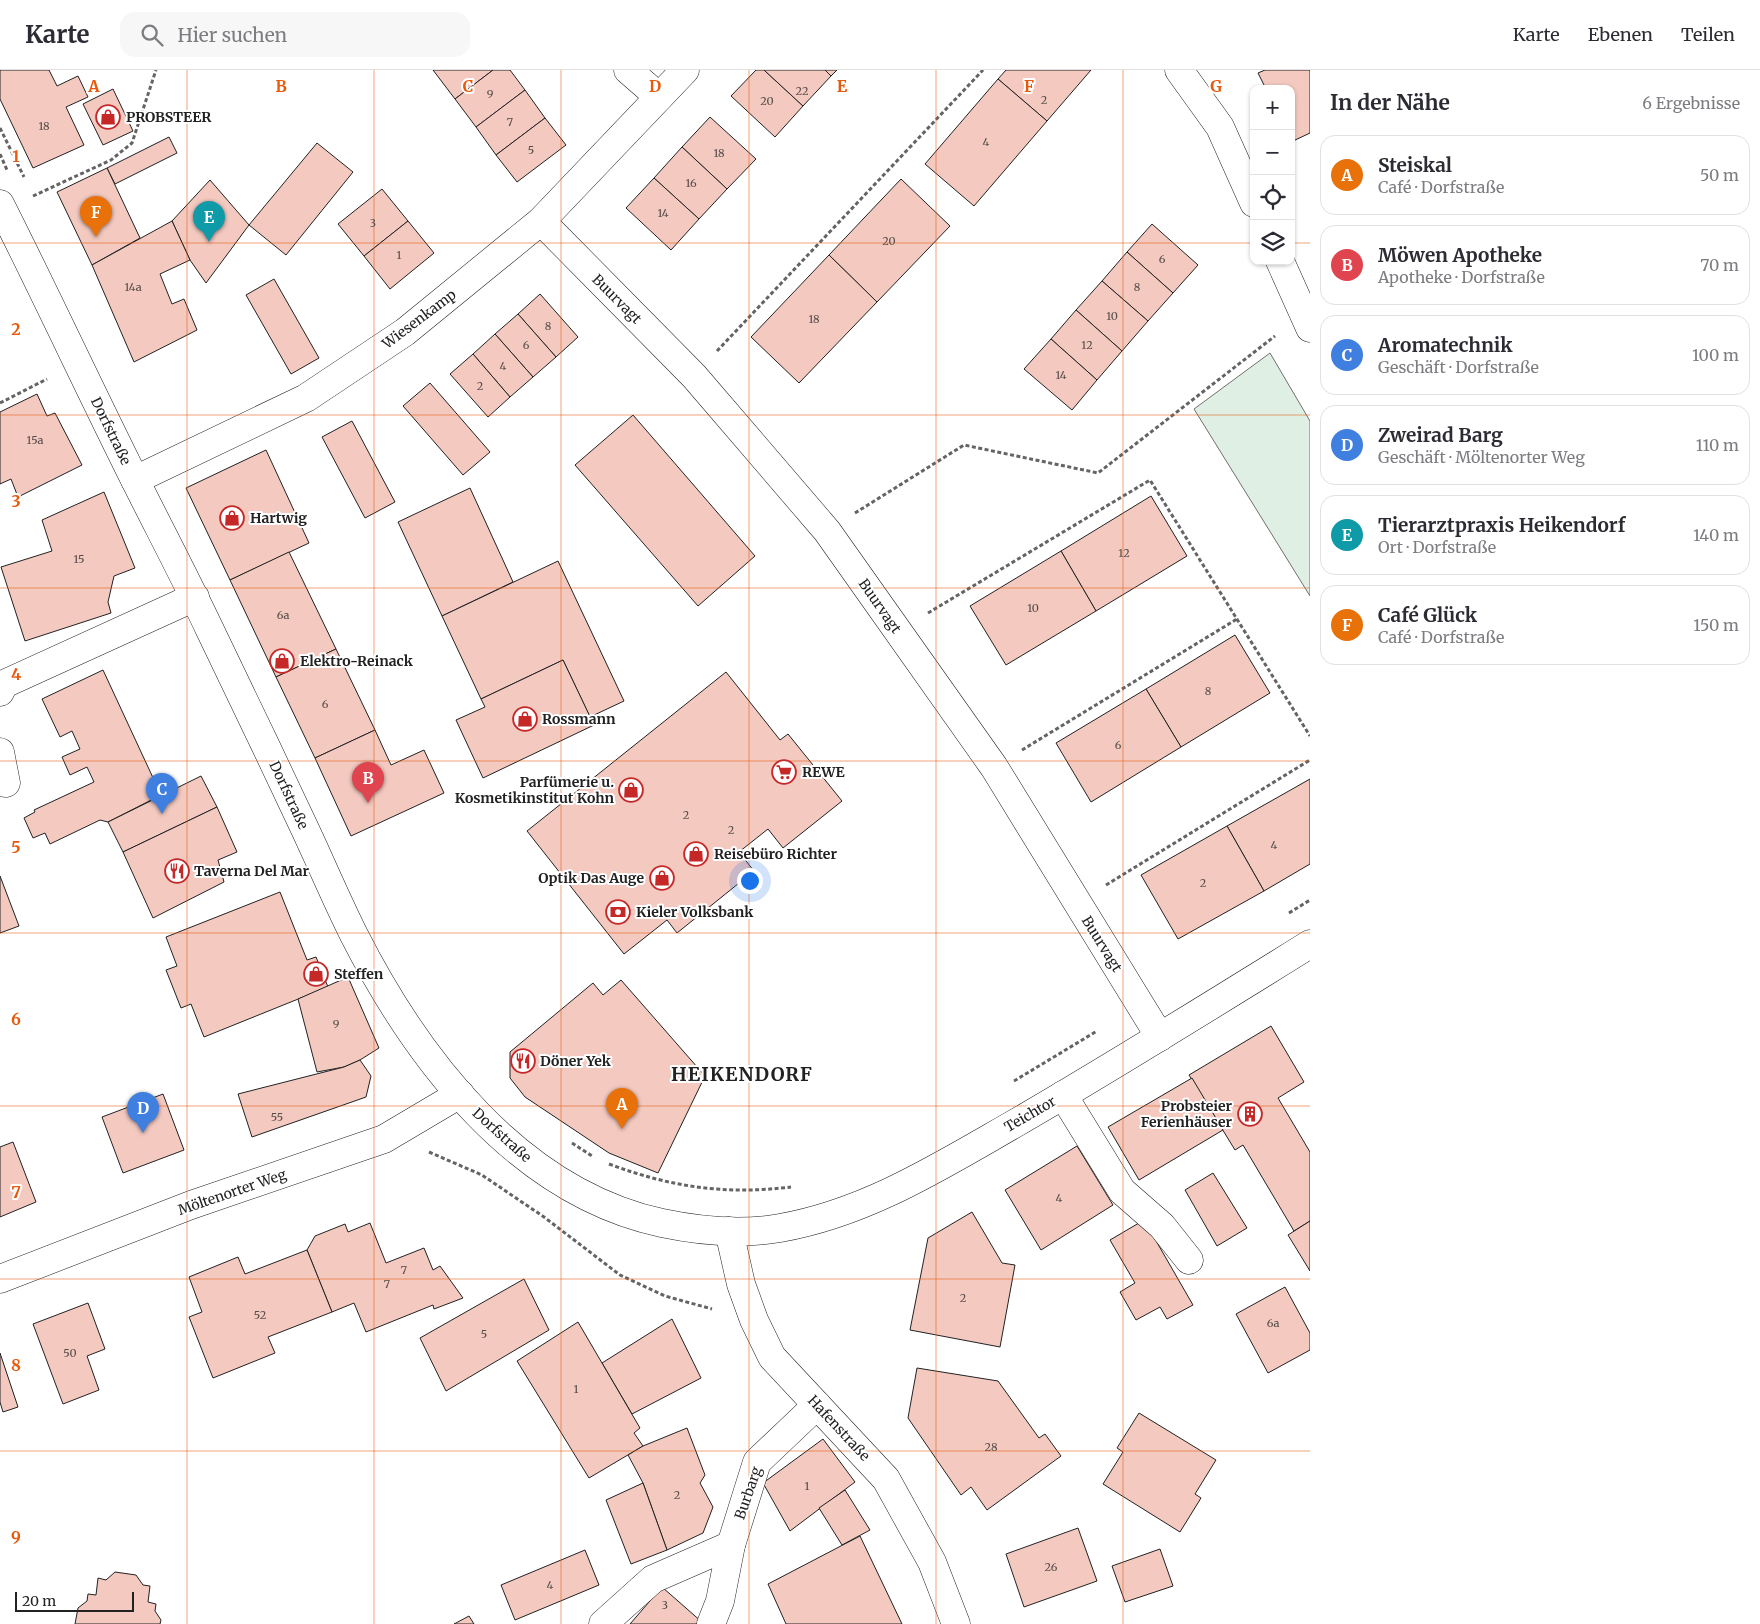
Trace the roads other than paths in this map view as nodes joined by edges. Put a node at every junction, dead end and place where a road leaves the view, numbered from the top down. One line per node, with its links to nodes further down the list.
1 (628, 70): 4 (street)
2 (685, 70): 4 (street, Wiesenkamp)
3 (1179, 70): 5 (street)
4 (659, 97): 7 (street, Wiesenkamp)
5 (1250, 194)
6 (0, 204): 10 (street, Dorfstraße)
7 (541, 221): 10 (street, Wiesenkamp); 16 (street, Buurvagt)
8 (1282, 265): 9 (street)
9 (1307, 322)
10 (135, 480): 11 (street, Dorfstraße)
11 (195, 597): 12 (street); 17 (street, Dorfstraße)
12 (0, 692)
13 (0, 752): 14 (street)
14 (6, 783)
15 (1310, 944): 16 (street, Teichtor)
16 (1160, 1037): 18 (street, Teichtor)
17 (460, 1094): 19 (street, Dorfstraße); 21 (street, Möltenorter Weg)
18 (1063, 1095): 19 (street, Teichtor); 20 (street)
19 (729, 1232): 22 (street, Hafenstraße)
20 (1189, 1260)
21 (0, 1279)
22 (817, 1405): 23 (street, Burbarg); 26 (street, Hafenstraße)
23 (731, 1545): 24 (street); 25 (street, Burbarg)
24 (603, 1624)
25 (711, 1624)
26 (956, 1624)

